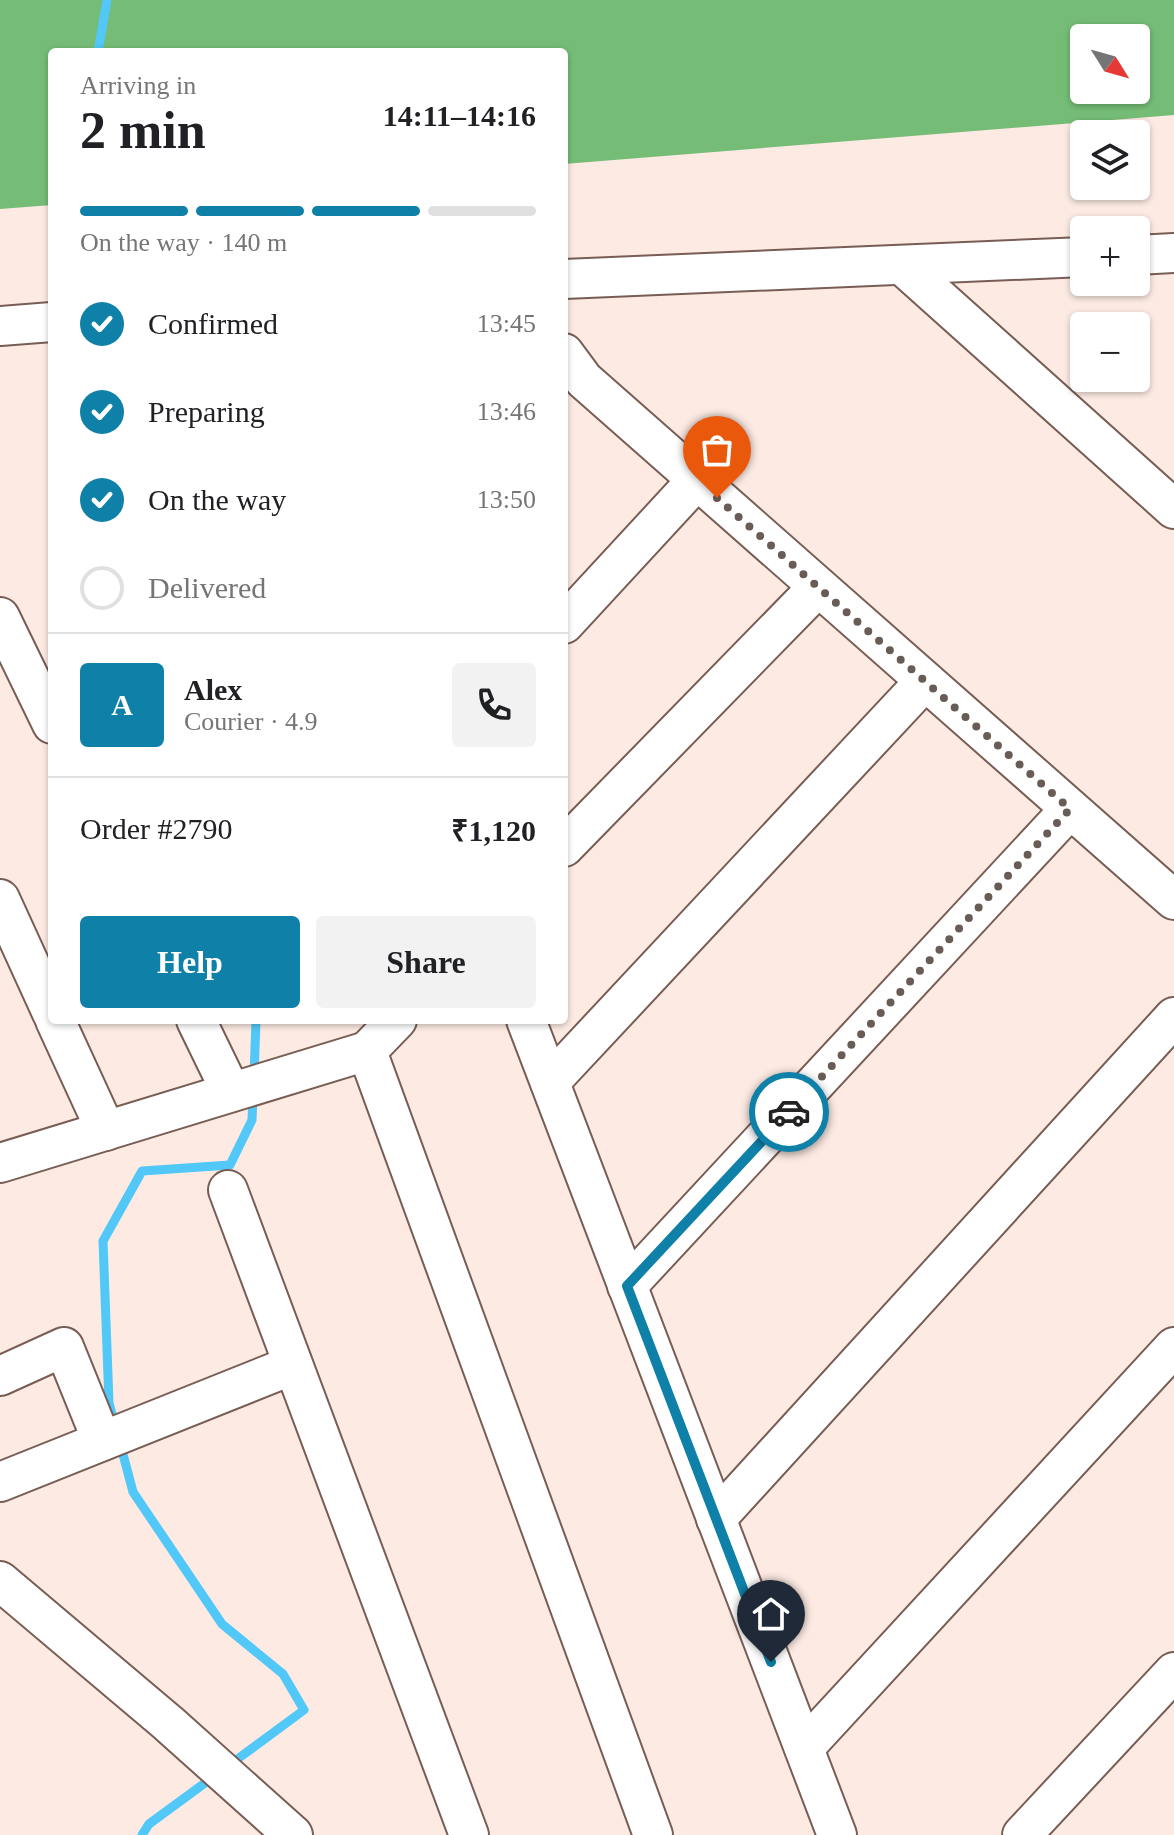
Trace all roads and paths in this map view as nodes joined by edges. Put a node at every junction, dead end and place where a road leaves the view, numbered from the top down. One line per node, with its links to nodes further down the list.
1 (1174, 253): 2 (street)
2 (1150, 254)
3 (1070, 258): 4 (street)
4 (902, 265): 5 (street); 10 (street)
5 (568, 279)
6 (48, 322): 7 (street)
7 (0, 326)
8 (571, 378): 9 (street)
9 (697, 480): 11 (street); 13 (street)
10 (1174, 509)
11 (818, 587): 14 (street); 17 (street)
12 (0, 617): 15 (street)
13 (568, 620)
14 (925, 681): 16 (street); 27 (street)
15 (48, 716)
16 (1070, 809): 19 (street); 32 (street)
17 (568, 843)
18 (0, 899): 20 (street)
19 (1174, 900)
20 (48, 1004)
21 (1174, 1017): 38 (street)
22 (57, 1024): 29 (street)
23 (198, 1024): 28 (street)
24 (393, 1024): 26 (street)
25 (528, 1024): 27 (street)
26 (367, 1051): 28 (street); 44 (street)
27 (550, 1082): 32 (street)
28 (231, 1092): 29 (street)
29 (106, 1131): 30 (street)
30 (0, 1163)
31 (228, 1190): 34 (street)
32 (627, 1286): 38 (street)
33 (1174, 1347): 41 (street)
34 (293, 1365): 36 (street); 43 (street)
35 (0, 1376): 36 (street)
36 (102, 1441): 37 (street)
37 (0, 1482)
38 (716, 1519): 41 (street)
39 (0, 1581): 42 (street)
40 (1174, 1672): 46 (street)
41 (804, 1748): 45 (street)
42 (293, 1835)
43 (469, 1835)
44 (653, 1835)
45 (837, 1835)
46 (1022, 1835)

